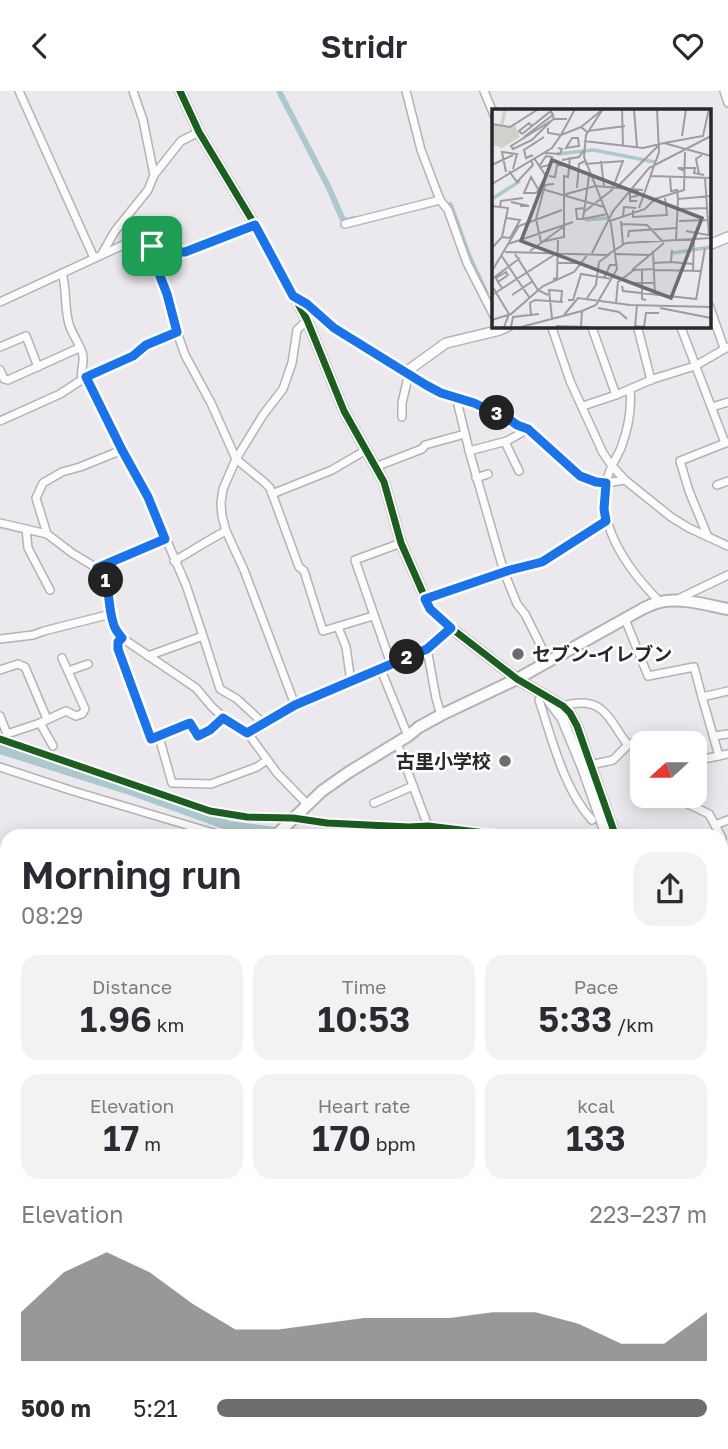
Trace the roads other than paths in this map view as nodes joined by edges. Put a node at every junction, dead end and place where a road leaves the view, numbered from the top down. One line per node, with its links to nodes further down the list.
1 (19, 91): 18 (street)
2 (133, 91): 10 (street)
3 (406, 91): 11 (street)
4 (484, 91): 8 (street)
5 (724, 91): 7 (street)
6 (183, 92): 9 (street)
7 (728, 103)
8 (492, 110)
9 (199, 132): 10 (street); 13 (street)
10 (154, 175): 17 (street)
11 (440, 201): 12 (street); 23 (street)
12 (345, 224)
13 (255, 225): 16 (street); 20 (street)
14 (728, 237): 15 (street)
15 (710, 245)
16 (152, 246): 17 (street); 30 (street)
17 (102, 254): 18 (street)
18 (94, 258): 19 (street)
19 (62, 273): 21 (street); 33 (street)
20 (293, 296): 24 (street); 37 (street)
21 (0, 300)
22 (710, 307): 32 (street)
23 (492, 312)
24 (307, 320): 53 (street); 55 (street)
25 (552, 327): 44 (street)
26 (592, 327): 41 (street)
27 (638, 327): 39 (street)
28 (681, 327): 34 (street)
29 (499, 328): 37 (street)
30 (177, 332): 38 (street); 55 (street)
31 (0, 347): 35 (street)
32 (726, 347): 34 (street)
33 (79, 348): 35 (street); 38 (street)
34 (695, 366): 39 (street); 45 (street)
35 (38, 367): 36 (street)
36 (0, 370)
37 (409, 373): 42 (street); 46 (street)
38 (84, 378): 47 (street); 52 (street)
39 (651, 380): 40 (street)
40 (630, 390): 41 (street); 56 (street)
41 (616, 395): 44 (street)
42 (456, 397): 48 (street); 49 (street)
43 (728, 402): 45 (street)
44 (583, 406): 56 (street)
45 (712, 407): 51 (street)
46 (402, 417)
47 (0, 421)
48 (528, 429): 50 (street); 63 (street)
49 (465, 434): 54 (street); 57 (street)
50 (505, 442): 54 (street); 58 (street)
51 (726, 443): 71 (street)
52 (122, 450): 70 (street); 72 (street)
53 (366, 450): 57 (street); 65 (street)
54 (469, 451): 60 (street)
55 (236, 460): 65 (street); 69 (street)
56 (612, 466): 61 (street); 63 (street)
57 (376, 467): 73 (street)
58 (519, 471)
59 (488, 474): 60 (street)
60 (476, 478): 77 (street)
61 (625, 480): 63 (street); 71 (street)
62 (728, 481): 64 (street)
63 (606, 483): 66 (street)
64 (717, 485)
65 (272, 494): 87 (street)
66 (606, 521): 77 (street); 82 (street)
67 (0, 523): 68 (street)
68 (26, 529): 70 (street); 79 (street)
69 (226, 531): 75 (street); 106 (street)
70 (47, 534): 76 (street)
71 (708, 538): 74 (street)
72 (165, 539): 75 (street); 76 (street)
73 (401, 543): 80 (street); 85 (street)
74 (728, 546)
75 (174, 561): 89 (street)
76 (97, 568): 84 (street)
77 (504, 572): 80 (street); 95 (street)
78 (728, 575): 81 (street)
79 (50, 590)
80 (425, 599): 88 (street)
81 (674, 601): 82 (main road); 83 (main road)
82 (660, 602): 86 (main road)
83 (728, 609)
84 (111, 614): 90 (street); 91 (street)
85 (373, 616): 87 (street); 97 (street)
86 (625, 619): 95 (main road); 105 (street)
87 (338, 627): 102 (street)
88 (451, 628): 92 (street); 101 (street)
89 (203, 636): 93 (street); 112 (street)
90 (122, 638): 93 (street); 117 (street)
91 (0, 639)
92 (427, 649): 97 (street); 108 (street)
93 (148, 656): 110 (street)
94 (62, 658): 100 (street)
95 (549, 662): 101 (main road)
96 (88, 664): 100 (street)
97 (391, 664): 99 (street)
98 (0, 670): 111 (street)
99 (381, 670): 102 (street); 115 (street)
100 (68, 671): 111 (street)
101 (517, 679): 104 (street); 108 (main road)
102 (351, 682): 106 (street)
103 (728, 691): 105 (street)
104 (538, 695): 107 (street); 125 (street); 126 (street)
105 (702, 697): 116 (street)
106 (295, 705): 112 (street)
107 (563, 706): 120 (street); 125 (street)
108 (441, 715): 115 (main road)
109 (0, 716): 111 (street)
110 (223, 718): 113 (street); 117 (street)
111 (44, 721): 121 (street)
112 (263, 723): 113 (street)
113 (247, 733): 123 (street)
114 (728, 734): 116 (street)
115 (408, 736): 119 (main road)
116 (714, 736): 122 (street)
117 (159, 737): 123 (street)
118 (0, 739): 133 (street)
119 (397, 743): 127 (street); 129 (main road)
120 (628, 745): 125 (street)
121 (53, 747)
122 (724, 755)
123 (267, 760): 129 (street)
124 (0, 767): 135 (street)
125 (586, 767): 126 (street); 139 (street); 140 (street)
126 (565, 775): 131 (street)
127 (413, 786): 128 (street); 138 (street)
128 (374, 803)
129 (307, 804): 133 (main road)
130 (698, 809): 134 (street)
131 (592, 820)
132 (728, 820): 134 (street)
133 (291, 821): 136 (main road); 137 (street)
134 (715, 825): 141 (street)
135 (199, 829)
136 (282, 829)
137 (419, 829)
138 (427, 829)
139 (605, 829)
140 (613, 829)
141 (717, 829)

